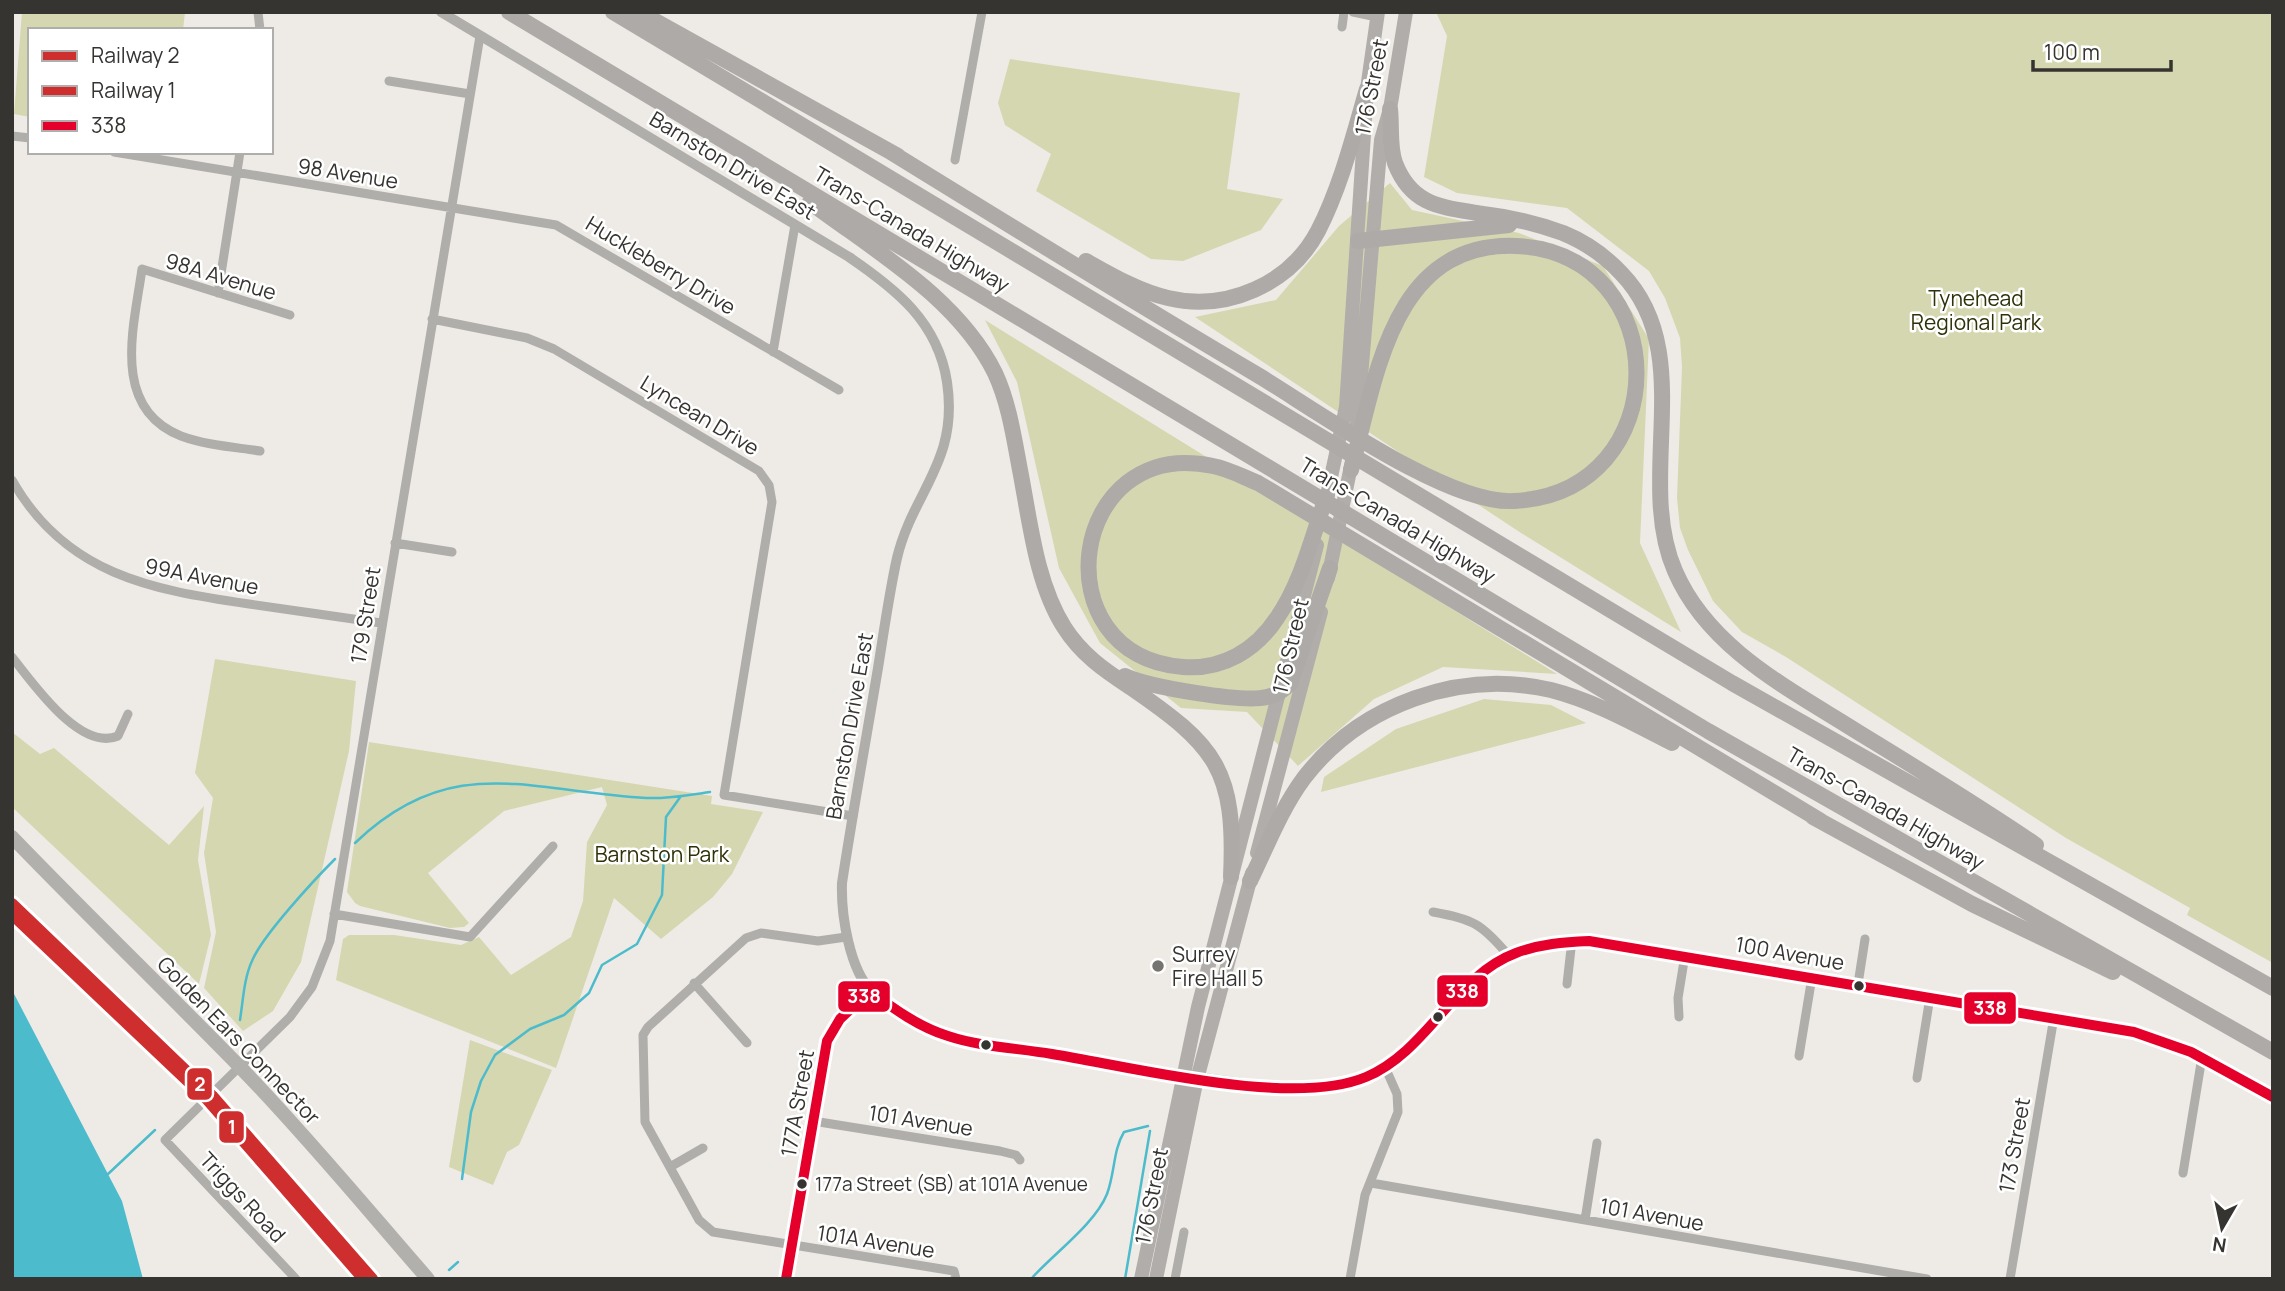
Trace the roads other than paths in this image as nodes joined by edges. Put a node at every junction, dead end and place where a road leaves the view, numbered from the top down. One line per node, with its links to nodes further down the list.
1 (440, 12): 11 (street, Barnston Drive East)
2 (509, 12): 20 (highway, Trans-Canada Highway)
3 (613, 12): 51 (highway, Trans-Canada Highway)
4 (639, 12): 16 (highway)
5 (982, 12): 19 (street)
6 (1344, 12): 10 (street)
7 (1353, 12): 9 (street)
8 (1405, 12): 15 (highway, 176 Street)
9 (1377, 15): 13 (highway, 176 Street)
10 (1342, 27)
11 (480, 36): 14 (street, 179 Street); 23 (street, Barnston Drive East)
12 (390, 82): 14 (street)
13 (1367, 89): 16 (highway); 25 (highway, 176 Street)
14 (470, 94): 22 (street, 179 Street)
15 (1390, 109): 24 (highway); 25 (highway, 176 Street)
16 (889, 151): 31 (highway)
17 (126, 154): 21 (street, 98 Avenue)
18 (240, 154): 21 (street)
19 (955, 160)
20 (761, 165): 42 (highway); 69 (highway, Trans-Canada Highway)
21 (237, 173): 22 (street, 98 Avenue); 26 (street)
22 (451, 208): 28 (street, 179 Street); 29 (street, Huckleberry Drive)
23 (795, 225): 29 (street); 45 (street, Barnston Drive East)
24 (1536, 225): 25 (highway); 51 (highway)
25 (1364, 240): 31 (highway, 176 Street)
26 (218, 293): 27 (street, 98A Avenue); 32 (street, 98A Avenue)
27 (289, 315)
28 (432, 319): 37 (street, 179 Street); 45 (street, Lyncean Drive)
29 (773, 352): 30 (street, Huckleberry Drive)
30 (839, 390)
31 (1357, 413): 33 (highway); 35 (highway, 176 Street)
32 (260, 451)
33 (1351, 470): 39 (highway, 176 Street)
34 (12, 480): 40 (street, 99A Avenue)
35 (1327, 495): 36 (highway)
36 (1315, 540): 43 (highway, 176 Street); 46 (highway)
37 (394, 543): 38 (street); 40 (street, 179 Street)
38 (452, 552)
39 (1330, 568): 43 (highway); 50 (highway, 176 Street)
40 (381, 623): 53 (street, 179 Street)
41 (12, 657): 44 (street)
42 (1093, 663): 43 (highway); 49 (highway)
43 (1278, 693): 49 (highway, 176 Street)
44 (128, 714)
45 (853, 816): 54 (street, Barnston Drive East)
46 (1821, 821): 50 (highway); 69 (highway)
47 (12, 836): 75 (main road, Golden Ears Connector)
48 (553, 846): 53 (street)
49 (1231, 877): 93 (highway, 176 Street)
50 (1250, 881): 94 (highway, 176 Street)
51 (2131, 910): 64 (highway, Trans-Canada Highway)
52 (1433, 912): 58 (street)
53 (334, 914): 75 (street, 179 Street)
54 (846, 937): 61 (street, 101A Avenue); 65 (street, Barnston Drive East)
55 (1865, 939): 63 (street)
56 (1572, 940): 57 (street, 100 Avenue); 59 (street, 100 Avenue); 62 (street)
57 (1536, 946): 58 (street, Barnston Drive East)
58 (1508, 955): 74 (street, Barnston Drive East)
59 (1685, 955): 60 (street, 100 Avenue); 67 (street)
60 (1812, 976): 63 (street, 100 Avenue); 72 (street)
61 (694, 983): 70 (street); 83 (street, 101A Avenue)
62 (1567, 984)
63 (1858, 984): 66 (street, 100 Avenue)
64 (2273, 988)
65 (870, 991): 74 (street, Barnston Drive East); 78 (street, 177A Street)
66 (1930, 997): 68 (street, 100 Avenue); 76 (street)
67 (1679, 1017)
68 (2054, 1017): 73 (street, 100 Avenue); 98 (street, 173 Street)
69 (2247, 1037): 71 (highway, Trans-Canada Highway)
70 (747, 1043)
71 (2273, 1052)
72 (1798, 1056)
73 (2202, 1056): 77 (street, 100 Avenue); 84 (street)
74 (1385, 1066): 85 (street)
75 (240, 1067): 79 (street, 179 Street); 91 (main road, Golden Ears Connector)
76 (1917, 1078)
77 (2273, 1097)
78 (813, 1121): 82 (street, 101 Avenue); 88 (street, 177A Street)
79 (165, 1140): 90 (street, Triggs Road)
80 (1597, 1143): 86 (street)
81 (703, 1148): 83 (street)
82 (1020, 1160)
83 (670, 1167): 88 (street, 101A Avenue)
84 (2183, 1173)
85 (1371, 1183): 86 (street, 101 Avenue); 96 (street)
86 (1584, 1220): 97 (street, 101 Avenue)
87 (1184, 1232): 95 (street)
88 (792, 1246): 89 (street, 101A Avenue); 92 (street, 177A Street)
89 (955, 1275)
90 (296, 1279)
91 (428, 1279)
92 (786, 1279)
93 (1142, 1279)
94 (1156, 1279)
95 (1175, 1279)
96 (1350, 1279)
97 (1927, 1279)
98 (2010, 1279)

